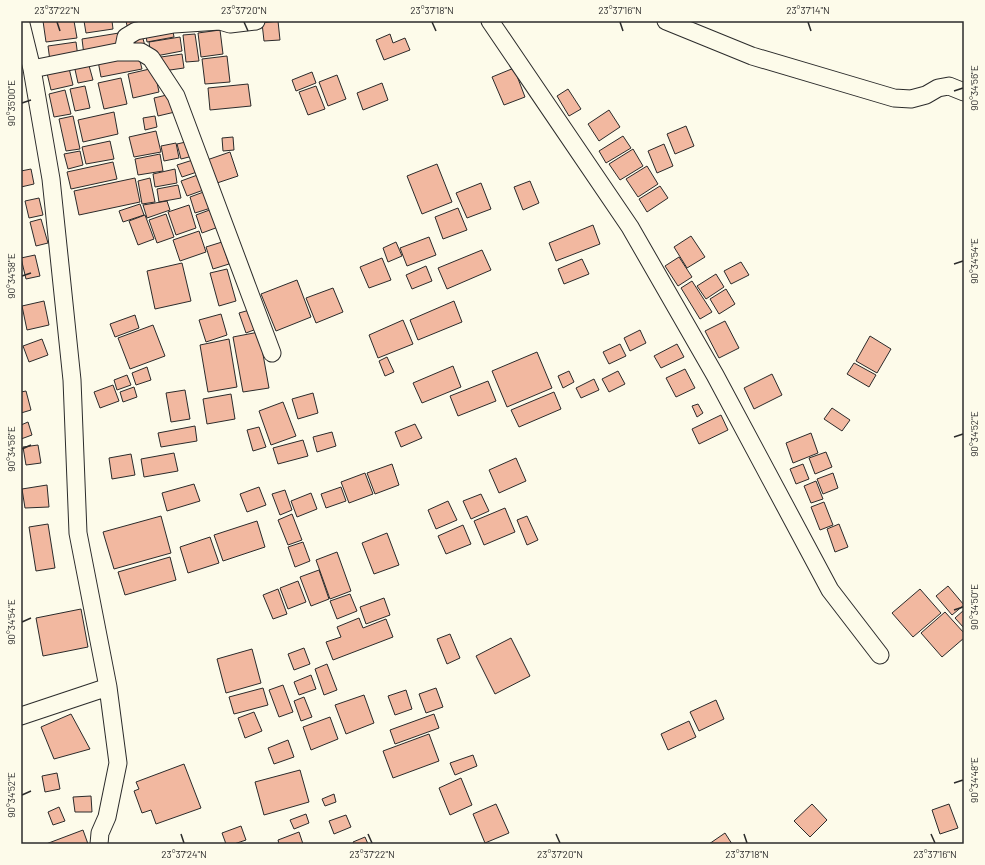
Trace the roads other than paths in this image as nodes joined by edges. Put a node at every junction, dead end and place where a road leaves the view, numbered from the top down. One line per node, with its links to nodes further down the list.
1 (220, 21): 2 (street); 6 (street)
2 (256, 21)
3 (490, 21): 10 (street)
4 (666, 21): 8 (street)
5 (21, 24): 7 (street)
6 (123, 52): 7 (street); 9 (street)
7 (32, 69): 11 (street)
8 (964, 92)
9 (272, 353)
10 (880, 655)
11 (108, 688): 12 (street); 13 (street)
12 (21, 716)
13 (99, 844)

